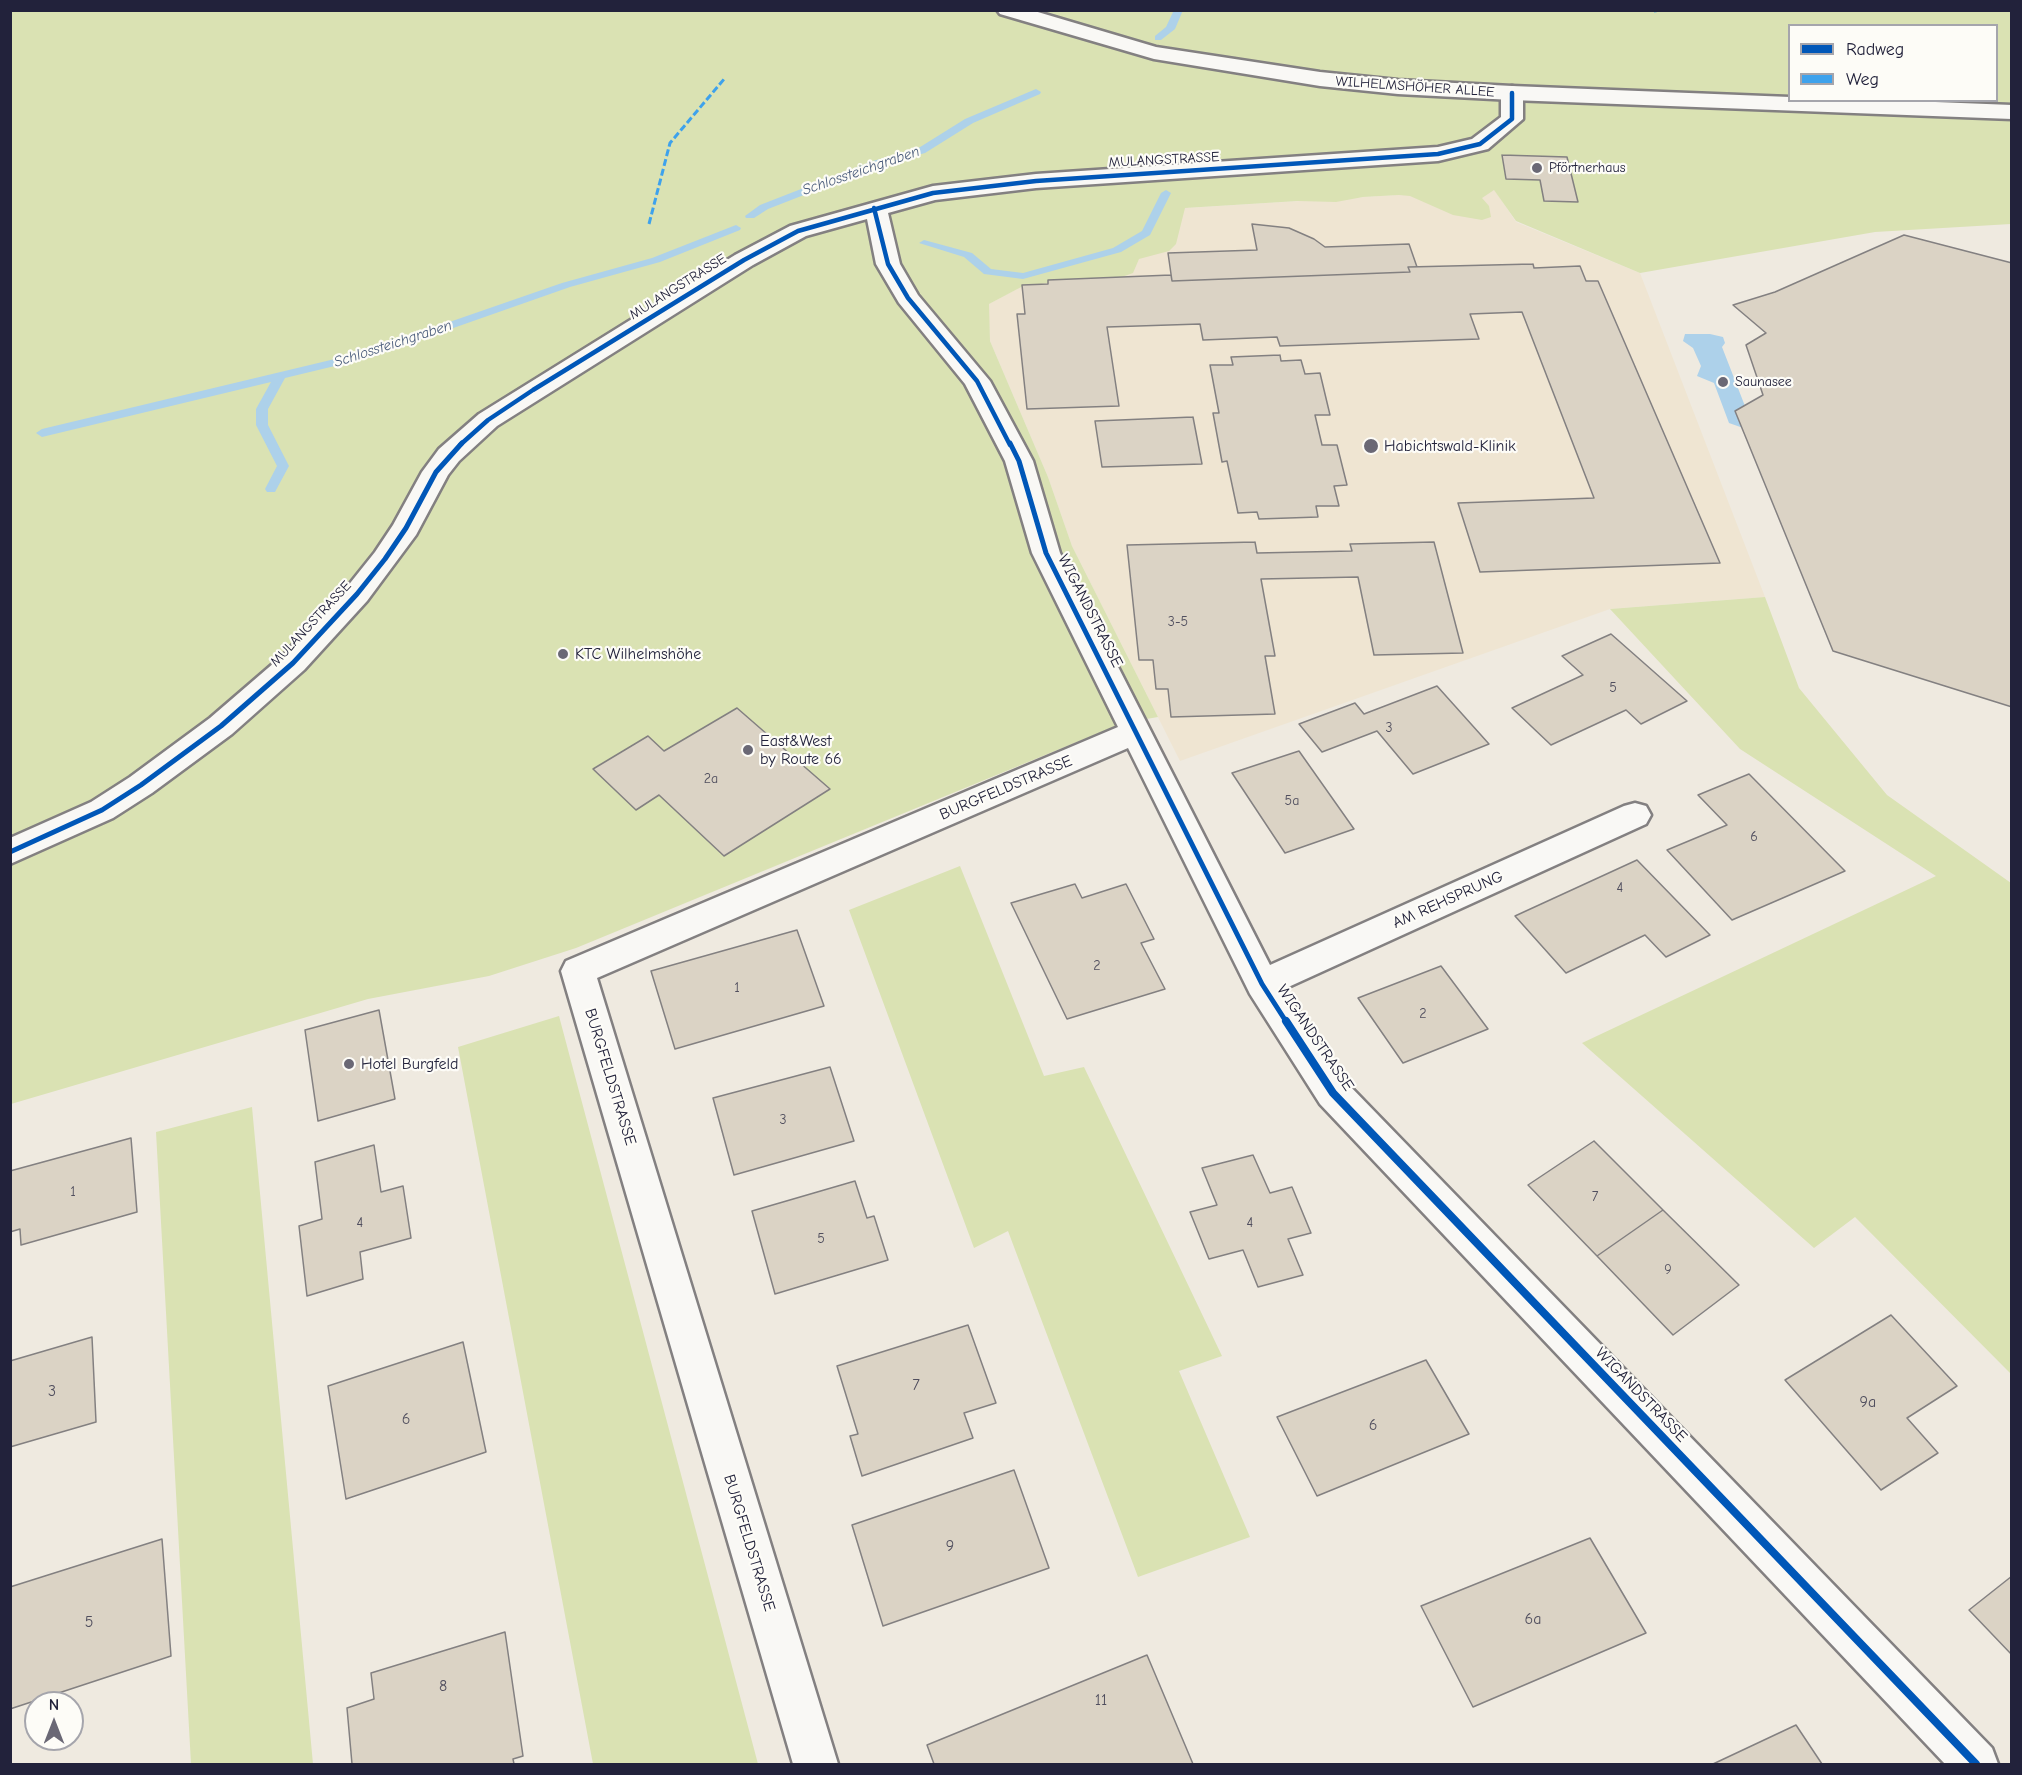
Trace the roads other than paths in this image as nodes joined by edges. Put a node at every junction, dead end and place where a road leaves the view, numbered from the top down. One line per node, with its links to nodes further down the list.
1 (1006, 10): 2 (street, WILHELMSHÖHER ALLEE)
2 (1512, 93): 3 (street, WILHELMSHÖHER ALLEE); 4 (street, MULANGSTRASSE)
3 (2012, 112)
4 (874, 208): 5 (street, WIGANDSTRASSE); 7 (street, MULANGSTRASSE)
5 (1136, 732): 8 (street, WIGANDSTRASSE); 9 (street, BURGFELDSTRASSE)
6 (1635, 815): 8 (street, AM REHSPRUNG)
7 (10, 852)
8 (1262, 984): 10 (street, WIGANDSTRASSE)
9 (815, 1764)
10 (1976, 1764)

